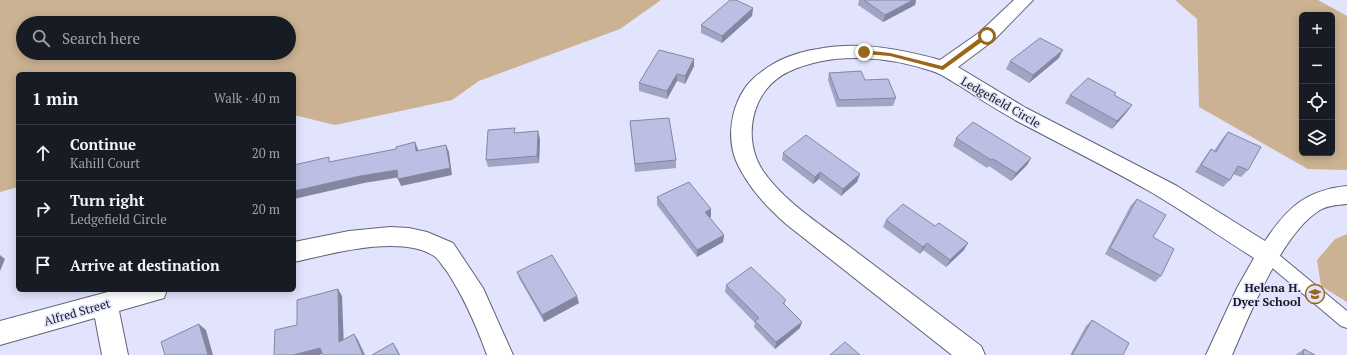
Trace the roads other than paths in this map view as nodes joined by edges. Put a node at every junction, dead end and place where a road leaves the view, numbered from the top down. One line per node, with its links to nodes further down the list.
1 (1024, 0): 2 (street)
2 (943, 68): 5 (street, Ledgefield Circle); 12 (street, Ledgefield Circle)
3 (1347, 195): 5 (street)
4 (296, 252): 11 (street)
5 (1268, 255): 8 (lane); 13 (street)
6 (148, 292): 7 (street, Alfred Street)
7 (105, 304): 9 (street, Alfred Street); 10 (street)
8 (1347, 321)
9 (0, 333)
10 (116, 355)
11 (500, 355)
12 (972, 355)
13 (1219, 355)

